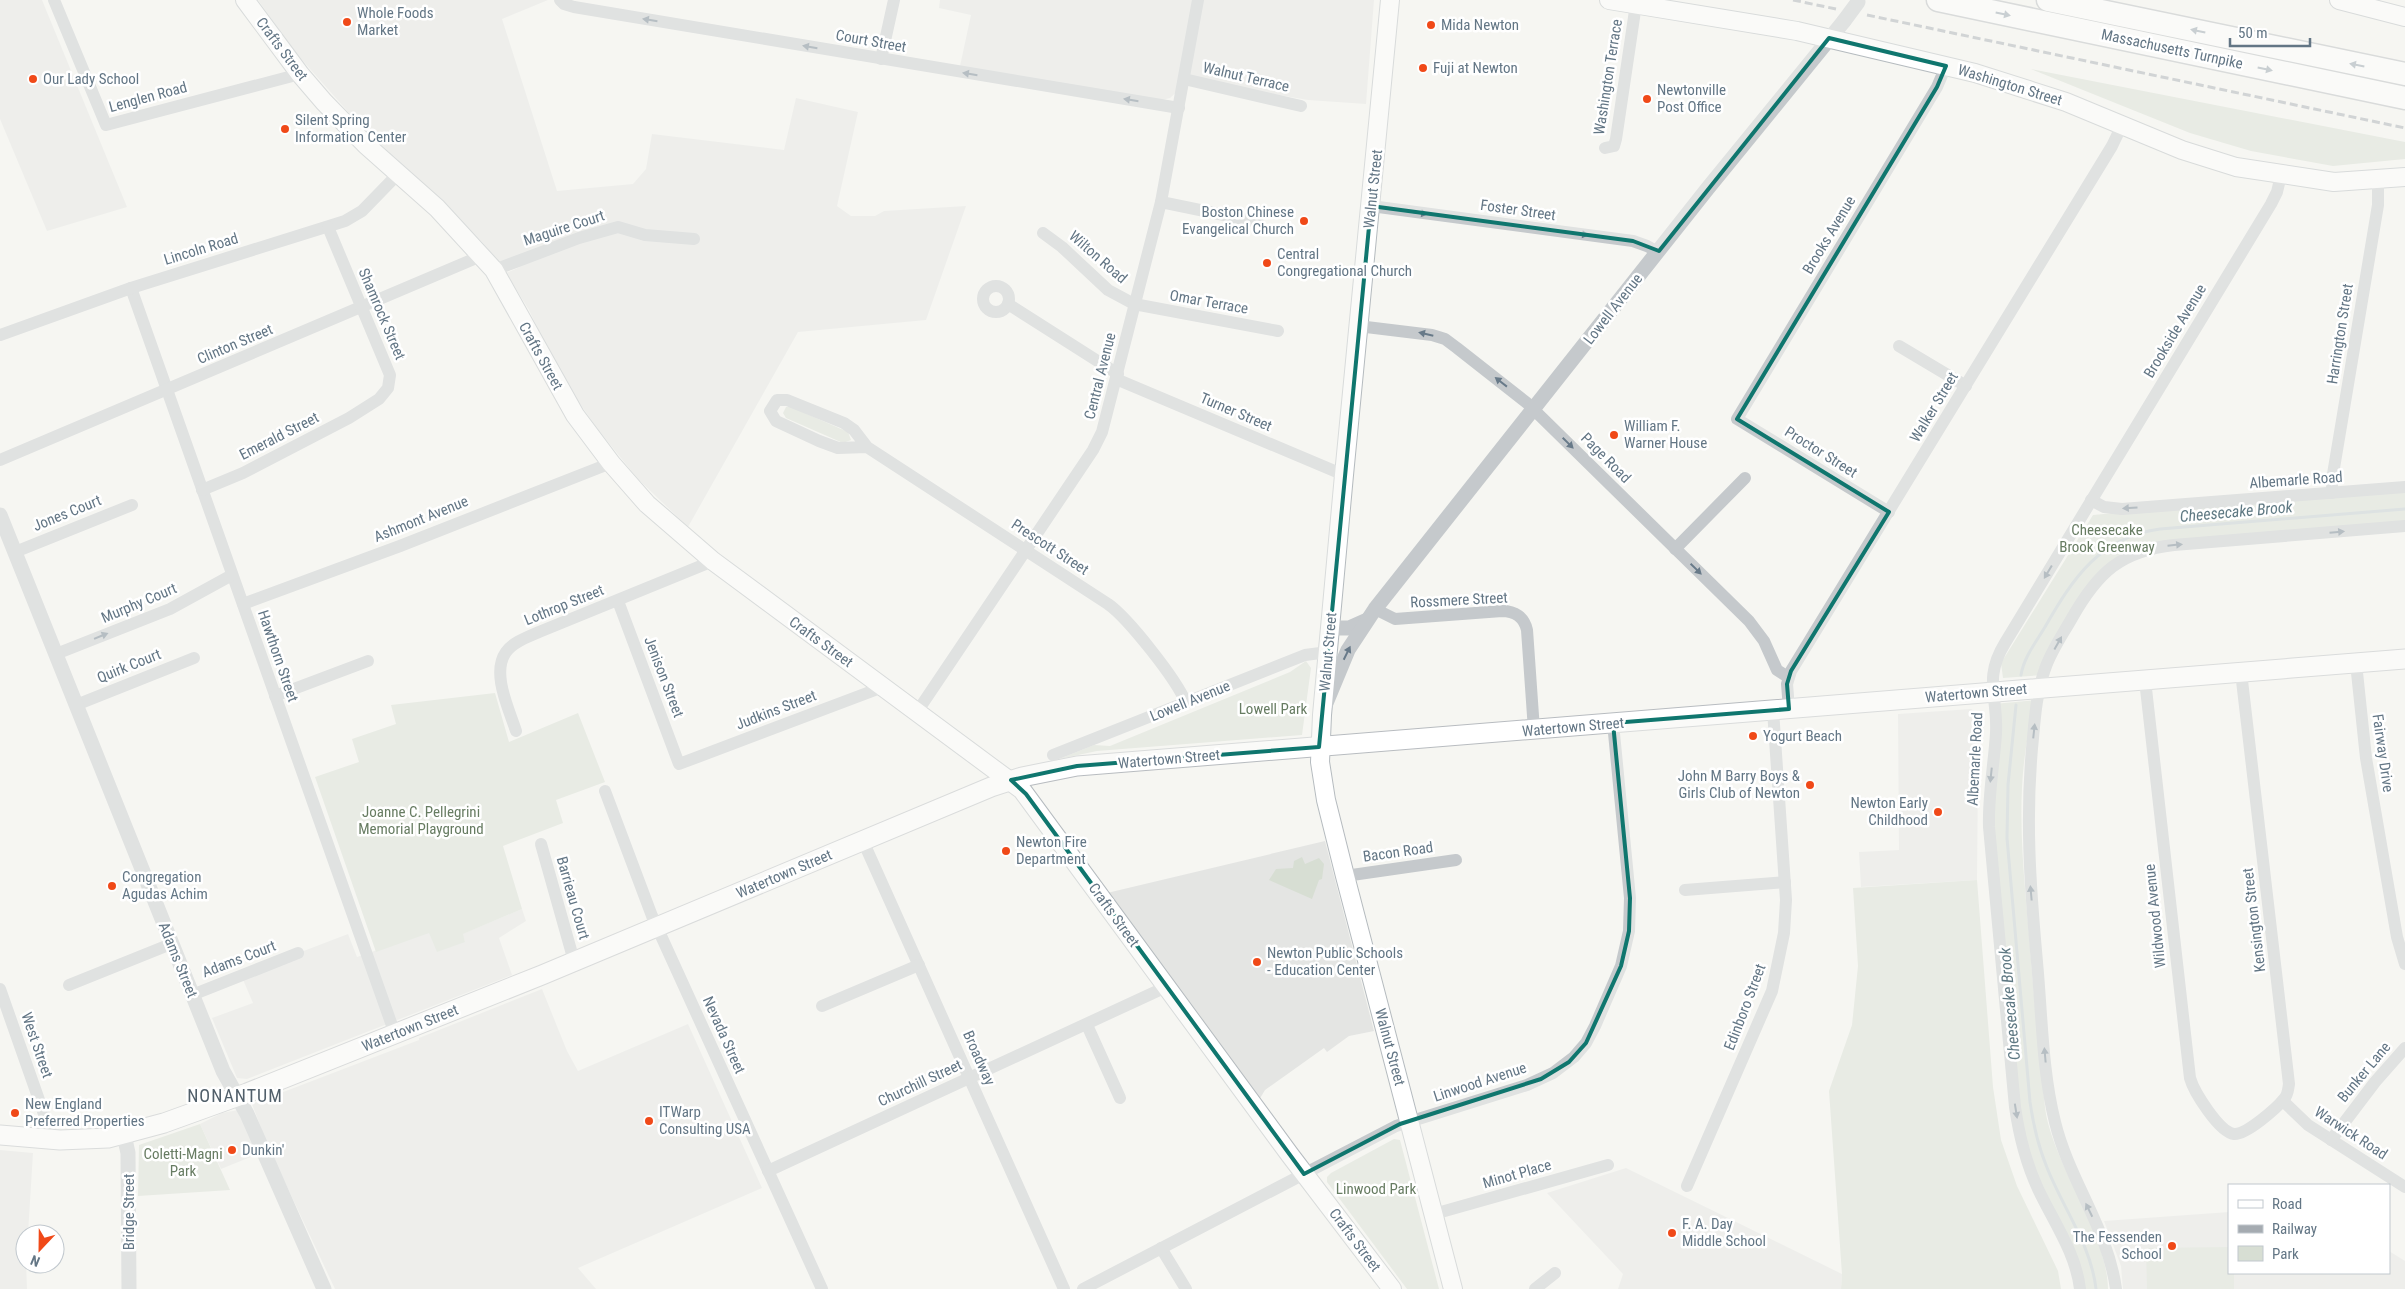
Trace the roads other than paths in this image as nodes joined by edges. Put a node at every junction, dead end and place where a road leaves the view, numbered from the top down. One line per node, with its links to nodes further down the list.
1 (54, 0): 17 (street, Lenglen Road)
2 (245, 0): 17 (main road, Crafts Street)
3 (560, 0): 15 (street, Court Street, one-way to 3)
4 (894, 0): 15 (street)
5 (1198, 0): 19 (street, Central Avenue)
6 (1390, 0): 30 (main road, Walnut Street)
7 (1609, 0): 12 (main road, Washington Street)
8 (1860, 0): 14 (street, Lowell Avenue, bridge)
9 (1938, 0): 20 (highway, Massachusetts Turnpike, one-way to 20)
10 (2048, 0): 18 (highway, Massachusetts Turnpike, one-way to 10)
11 (2349, 1): 13 (main road)
12 (1636, 4): 14 (main road, Washington Street); 24 (street, Washington Terrace)
13 (2405, 17)
14 (1829, 38): 16 (main road, Washington Street); 35 (street, Lowell Avenue)
15 (882, 60): 22 (street, Court Street, one-way to 15)
16 (1946, 66): 23 (main road, Washington Street); 51 (street, Brooks Avenue)
17 (300, 74): 25 (main road, Crafts Street)
18 (2405, 74)
19 (1184, 79): 21 (street, Walnut Terrace); 22 (street, Central Avenue)
20 (2405, 98)
21 (1301, 106)
22 (1179, 108): 29 (street, Central Avenue)
23 (2122, 125): 26 (main road, Washington Street); 47 (street, Walker Street)
24 (1605, 148)
25 (398, 174): 32 (street, Lincoln Road); 36 (main road, Crafts Street)
26 (2281, 175): 28 (main road, Washington Street); 60 (street, Brookside Avenue)
27 (2405, 177): 28 (main road, Washington Street)
28 (2378, 180): 59 (street, Harrington Street)
29 (1161, 202): 31 (street); 40 (street, Central Avenue)
30 (1371, 206): 35 (street, Foster Street, one-way to 35); 42 (main road, Walnut Street)
31 (1258, 222)
32 (328, 227): 38 (street, Lincoln Road); 41 (street, Shamrock Street)
33 (1043, 233): 40 (street, Wilton Road)
34 (694, 239): 37 (street, Maguire Court)
35 (1658, 252): 50 (street, Lowell Avenue)
36 (481, 256): 37 (main road, Crafts Street); 41 (street, Clinton Street)
37 (494, 270): 54 (main road, Crafts Street)
38 (131, 288): 44 (street, Lincoln Road); 48 (street, Hawthorn Street)
39 (1008, 304): 46 (street, Turner Street)
40 (1134, 304): 43 (street, Omar Terrace); 46 (street, Central Avenue)
41 (362, 308): 48 (street, Clinton Street); 49 (street, Shamrock Street)
42 (1358, 326): 50 (street, Page Road, one-way to 42); 55 (main road, Walnut Street)
43 (1278, 331)
44 (0, 334)
45 (1899, 346): 47 (street)
46 (1117, 376): 55 (street, Turner Street); 66 (street, Central Avenue)
47 (1966, 386): 62 (street, Walker Street)
48 (167, 390): 53 (street, Clinton Street); 58 (street, Hawthorn Street)
49 (368, 406): 58 (street, Emerald Street)
50 (1533, 409): 65 (street, Page Road, one-way to 65); 72 (street, Lowell Avenue)
51 (1737, 419): 62 (street, Proctor Street)
52 (868, 447): 52 (street, Prescott Street); 66 (street, Prescott Street)
53 (0, 460)
54 (611, 463): 68 (main road, Crafts Street); 71 (street, Ashmont Avenue)
55 (1344, 475): 73 (main road, Walnut Street)
56 (1745, 478): 65 (street)
57 (2405, 487): 59 (street, Albemarle Road)
58 (202, 490): 69 (street, Hawthorn Street)
59 (2332, 494): 60 (street, Albemarle Road, one-way to 60)
60 (2091, 500): 85 (street, Albemarle Road, one-way to 85)
61 (132, 505): 67 (street, Jones Court)
62 (1889, 512): 81 (street, Walker Street)
63 (0, 515): 67 (street, Adams Street)
64 (2405, 526): 84 (street, one-way to 64)
65 (1675, 549): 81 (street, Page Road, one-way to 81)
66 (1025, 551): 87 (street, Prescott Street); 90 (street, Central Avenue)
67 (15, 552): 75 (street, Adams Street)
68 (712, 561): 70 (street, Lothrop Street); 83 (main road, Crafts Street)
69 (232, 576): 71 (street, Hawthorn Street); 75 (street, Murphy Court, one-way to 69)
70 (618, 601): 94 (street, Lothrop Street); 97 (street, Jenison Street)
71 (243, 604): 86 (street, Hawthorn Street)
72 (1371, 615): 73 (street); 91 (street, Lowell Avenue, one-way to 72); 93 (street, Rossmere Street)
73 (1330, 628): 74 (main road, Walnut Street)
74 (1328, 652): 87 (street, Lowell Avenue); 91 (main road, Walnut Street)
75 (56, 654): 88 (street, Adams Street)
76 (194, 658): 88 (street, Quirk Court)
77 (2405, 659): 79 (main road, Watertown Street)
78 (368, 661): 86 (street)
79 (2356, 663): 80 (main road, Watertown Street); 110 (street, Fairway Drive)
80 (2242, 672): 82 (main road, Watertown Street); 123 (street, Kensington Street)
81 (1788, 678): 89 (street)
82 (2145, 680): 84 (main road, Watertown Street); 123 (street, Wildwood Avenue)
83 (883, 687): 90 (main road, Crafts Street); 97 (street, Judkins Street)
84 (2040, 688): 85 (main road, Watertown Street); 147 (street, one-way to 84)
85 (1993, 692): 89 (main road, Watertown Street); 146 (street, Albemarle Road, one-way to 146)
86 (275, 696): 118 (street, Hawthorn Street)
87 (1186, 703): 96 (street, Lowell Avenue)
88 (76, 705): 107 (street, Adams Street)
89 (1781, 710): 92 (main road, Watertown Street); 104 (street, Edinboro Street)
90 (917, 712): 98 (main road, Crafts Street)
91 (1322, 714): 95 (main road, Walnut Street)
92 (1613, 723): 93 (main road, Watertown Street); 124 (street, Linwood Avenue)
93 (1534, 730): 95 (main road, Watertown Street)
94 (516, 731)
95 (1319, 747): 98 (main road, Watertown Street); 103 (main road, Walnut Street)
96 (1053, 755)
97 (679, 764)
98 (1011, 780): 100 (main road, Watertown Street); 113 (main road, Crafts Street)
99 (605, 791): 106 (street, Nevada Street)
100 (863, 841): 106 (main road, Watertown Street); 111 (street, Broadway)
101 (541, 844): 109 (street, Barrieau Court)
102 (1456, 860): 103 (street, Bacon Road)
103 (1345, 876): 124 (main road, Walnut Street)
104 (1785, 882): 105 (street); 132 (street, Edinboro Street)
105 (1685, 890)
106 (658, 927): 109 (main road, Watertown Street); 130 (street, Nevada Street)
107 (171, 944): 112 (street); 115 (street, Adams Street)
108 (298, 953): 115 (street, Adams Court)
109 (574, 962): 118 (main road, Watertown Street)
110 (2405, 964)
111 (919, 965): 116 (street); 120 (street, Broadway)
112 (69, 985)
113 (1166, 987): 117 (street, Churchill Street); 131 (main road, Crafts Street)
114 (0, 989): 127 (street, West Street)
115 (192, 995): 121 (street, Adams Street)
116 (822, 1006)
117 (1086, 1025): 120 (street, Churchill Street); 122 (street)
118 (395, 1034): 121 (main road, Watertown Street)
119 (2405, 1048): 128 (street, Bunker Lane)
120 (970, 1078): 130 (street, Churchill Street); 140 (street, Broadway)
121 (238, 1097): 126 (main road, Watertown Street); 138 (street, Adams Street)
122 (1120, 1098)
123 (2283, 1101): 128 (street, Warwick Road)
124 (1410, 1121): 131 (street, Linwood Avenue); 134 (main road, Walnut Street)
125 (0, 1135): 127 (main road, Watertown Street)
126 (124, 1135): 127 (main road, Watertown Street); 137 (street, Bridge Street)
127 (48, 1140)
128 (2332, 1140): 133 (street, Warwick Road)
129 (1608, 1165): 134 (street, Minot Place)
130 (768, 1171): 139 (street, Nevada Street)
131 (1304, 1174): 135 (street, Linwood Avenue); 143 (main road, Crafts Street)
132 (1687, 1186)
133 (2405, 1187)
134 (1434, 1214): 144 (main road, Walnut Street)
135 (1161, 1248): 141 (street, Linwood Avenue); 142 (street)
136 (1555, 1273): 145 (street)
137 (129, 1289)
138 (324, 1289)
139 (822, 1289)
140 (1064, 1289)
141 (1083, 1289)
142 (1186, 1289)
143 (1392, 1289)
144 (1453, 1289)
145 (1535, 1289)
146 (2080, 1289)
147 (2116, 1289)

